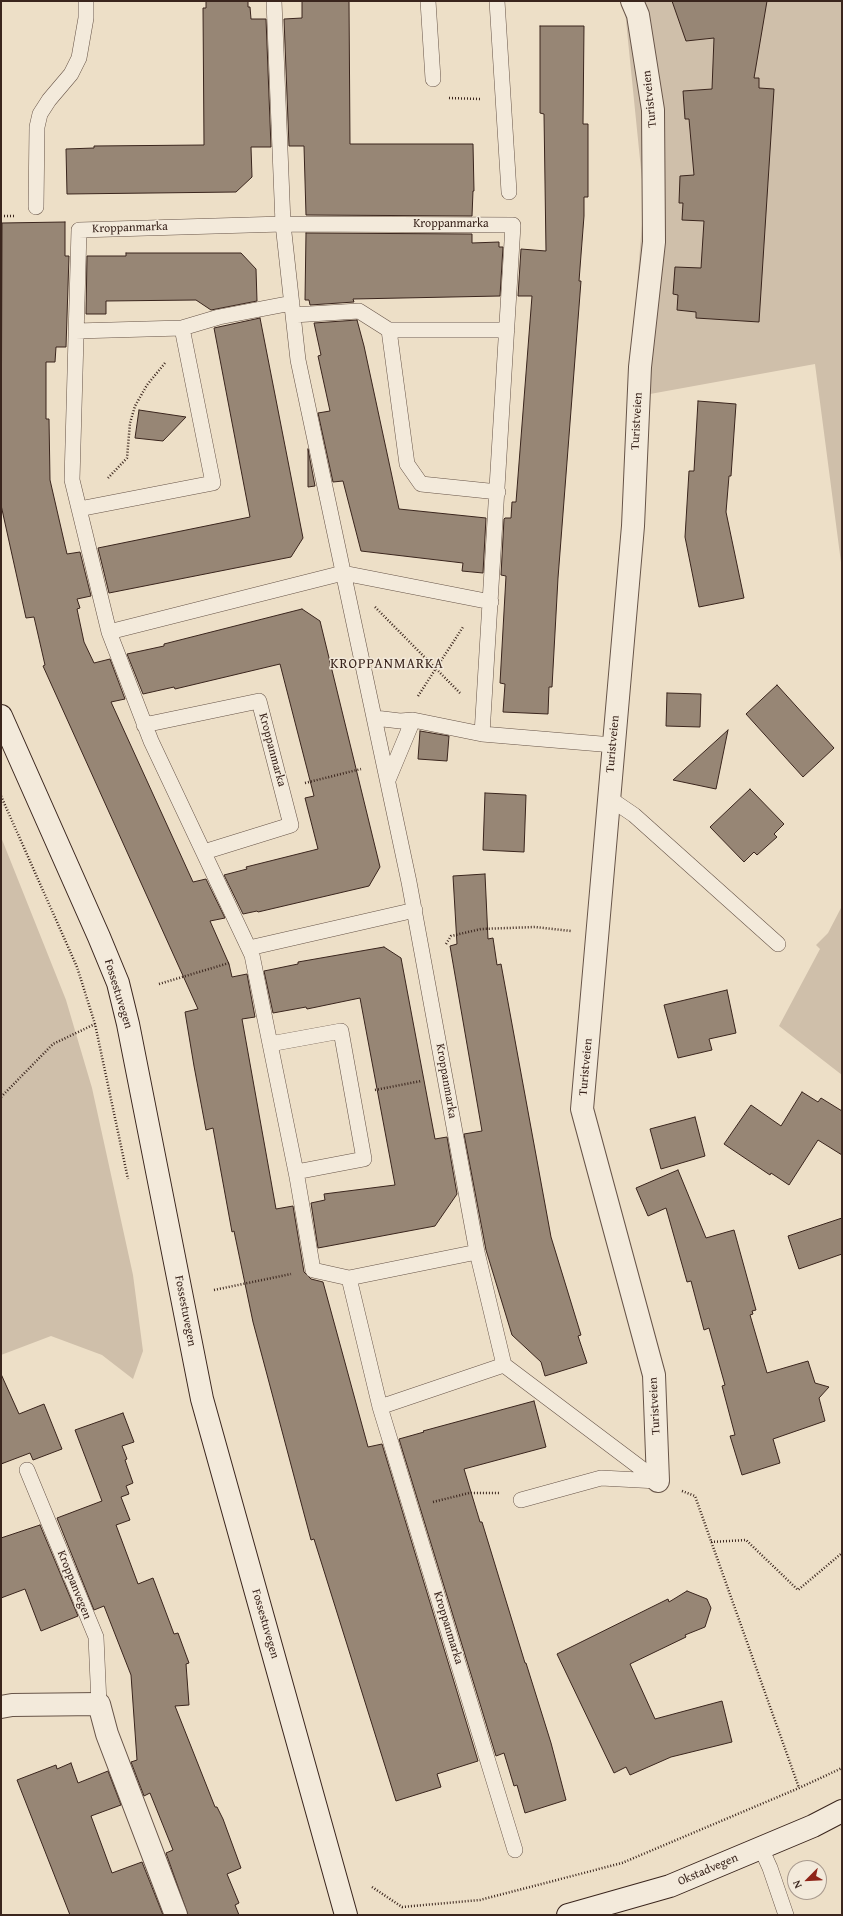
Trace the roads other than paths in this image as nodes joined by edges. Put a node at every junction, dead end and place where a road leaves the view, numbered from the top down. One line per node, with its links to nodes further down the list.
1 (86, 1): 8 (lane)
2 (274, 1): 9 (lane, Kroppanmarka)
3 (428, 1): 6 (lane)
4 (497, 1): 7 (lane)
5 (632, 1): 25 (street, Turistveien)
6 (433, 79)
7 (509, 192)
8 (36, 207)
9 (283, 224): 10 (lane, Kroppanmarka); 12 (lane, Kroppanmarka); 13 (lane, Kroppanmarka)
10 (293, 309): 11 (lane); 14 (lane); 17 (lane, Kroppanmarka)
11 (389, 330): 12 (lane); 15 (lane)
12 (507, 330): 15 (lane, Kroppanmarka)
13 (76, 331): 14 (lane); 16 (lane, Kroppanmarka)
14 (183, 334): 16 (lane)
15 (498, 492): 18 (lane, Kroppanmarka)
16 (79, 509): 19 (lane, Kroppanmarka)
17 (344, 573): 18 (lane); 19 (lane); 21 (lane, Kroppanmarka)
18 (486, 601): 24 (lane, Kroppanmarka)
19 (109, 632): 23 (lane, Kroppanmarka)
20 (1, 716): 47 (street, Fossestuvegen)
21 (375, 718): 22 (lane); 26 (lane, Kroppanmarka)
22 (406, 721): 24 (lane); 26 (lane)
23 (144, 725): 28 (lane, Kroppanmarka); 28 (lane, Kroppanmarka)
24 (482, 734): 25 (lane)
25 (613, 745): 27 (street, Turistveien)
26 (388, 780): 29 (lane, Kroppanmarka)
27 (609, 798): 30 (lane); 39 (street, Turistveien)
28 (204, 852): 31 (lane, Kroppanmarka)
29 (414, 910): 31 (lane); 34 (lane, Kroppanmarka)
30 (778, 944)
31 (250, 952): 32 (lane, Kroppanmarka)
32 (270, 1044): 33 (lane, Kroppanmarka); 33 (lane)
33 (296, 1172): 35 (lane, Kroppanmarka)
34 (477, 1252): 35 (lane); 36 (lane, Kroppanmarka)
35 (349, 1278): 37 (lane, Kroppanmarka)
36 (504, 1365): 37 (lane); 39 (lane)
37 (380, 1407): 45 (lane, Kroppanmarka)
38 (27, 1470): 41 (lane, Kroppanvegen)
39 (658, 1481): 40 (lane)
40 (521, 1500)
41 (99, 1704): 42 (street); 46 (street, Kroppanvegen)
42 (1, 1707)
43 (842, 1811): 44 (street, Okstadvegen)
44 (761, 1848): 48 (street, Okstadvegen); 49 (lane)
45 (515, 1850)
46 (176, 1915)
47 (346, 1915)
48 (568, 1915)
49 (786, 1915)

